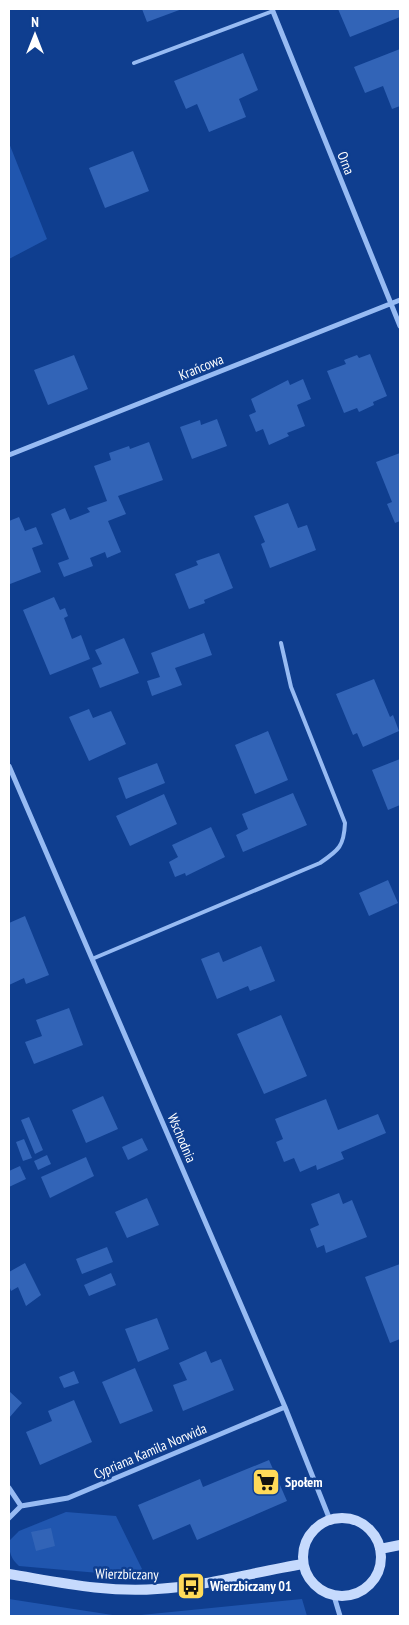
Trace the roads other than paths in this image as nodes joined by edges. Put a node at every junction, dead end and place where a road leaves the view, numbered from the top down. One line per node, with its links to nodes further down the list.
1 (273, 10): 2 (lane); 4 (street, Orna)
2 (134, 64)
3 (400, 300): 4 (street, Krańcowa)
4 (391, 304): 5 (street, Orna); 6 (street, Krańcowa)
5 (400, 326)
6 (9, 455)
7 (281, 643): 9 (lane)
8 (9, 766): 9 (street, Wschodnia)
9 (92, 959): 10 (street, Wschodnia)
10 (285, 1407): 12 (street, Cypriana Kamila Norwida); 14 (street, Wschodnia)
11 (9, 1488): 12 (street)
12 (22, 1506): 13 (street)
13 (9, 1518)
14 (330, 1520): 16 (street); 17 (street)
15 (400, 1546): 16 (street)
16 (380, 1549): 19 (street)
17 (303, 1564): 18 (street, Wierzbiczany); 19 (street)
18 (9, 1574)
19 (334, 1596): 20 (street)
20 (340, 1616)

